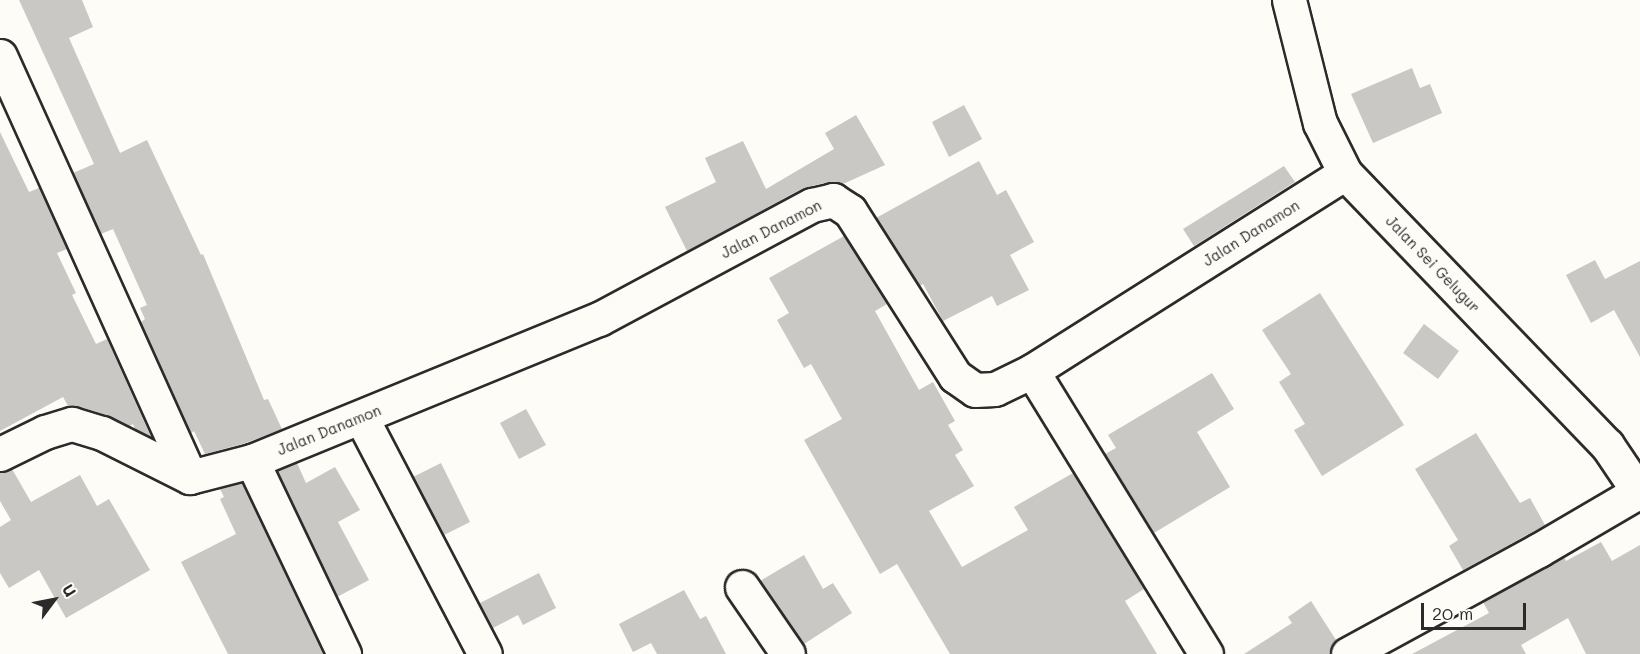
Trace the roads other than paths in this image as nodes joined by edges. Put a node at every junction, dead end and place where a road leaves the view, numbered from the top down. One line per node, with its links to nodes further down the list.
1 (1289, 0): 3 (street, Jalan Sei Gelugur)
2 (0, 56): 8 (street)
3 (1345, 173): 4 (street, Jalan Danamon); 9 (street, Jalan Sei Gelugur)
4 (1032, 371): 5 (street, Jalan Danamon); 14 (street)
5 (361, 417): 7 (street, Jalan Danamon); 12 (street)
6 (0, 454): 8 (street)
7 (252, 461): 8 (street, Jalan Danamon); 11 (street)
8 (190, 477)
9 (1639, 493): 15 (street)
10 (742, 587): 13 (street)
11 (344, 654)
12 (485, 654)
13 (788, 654)
14 (1206, 654)
15 (1348, 654)

